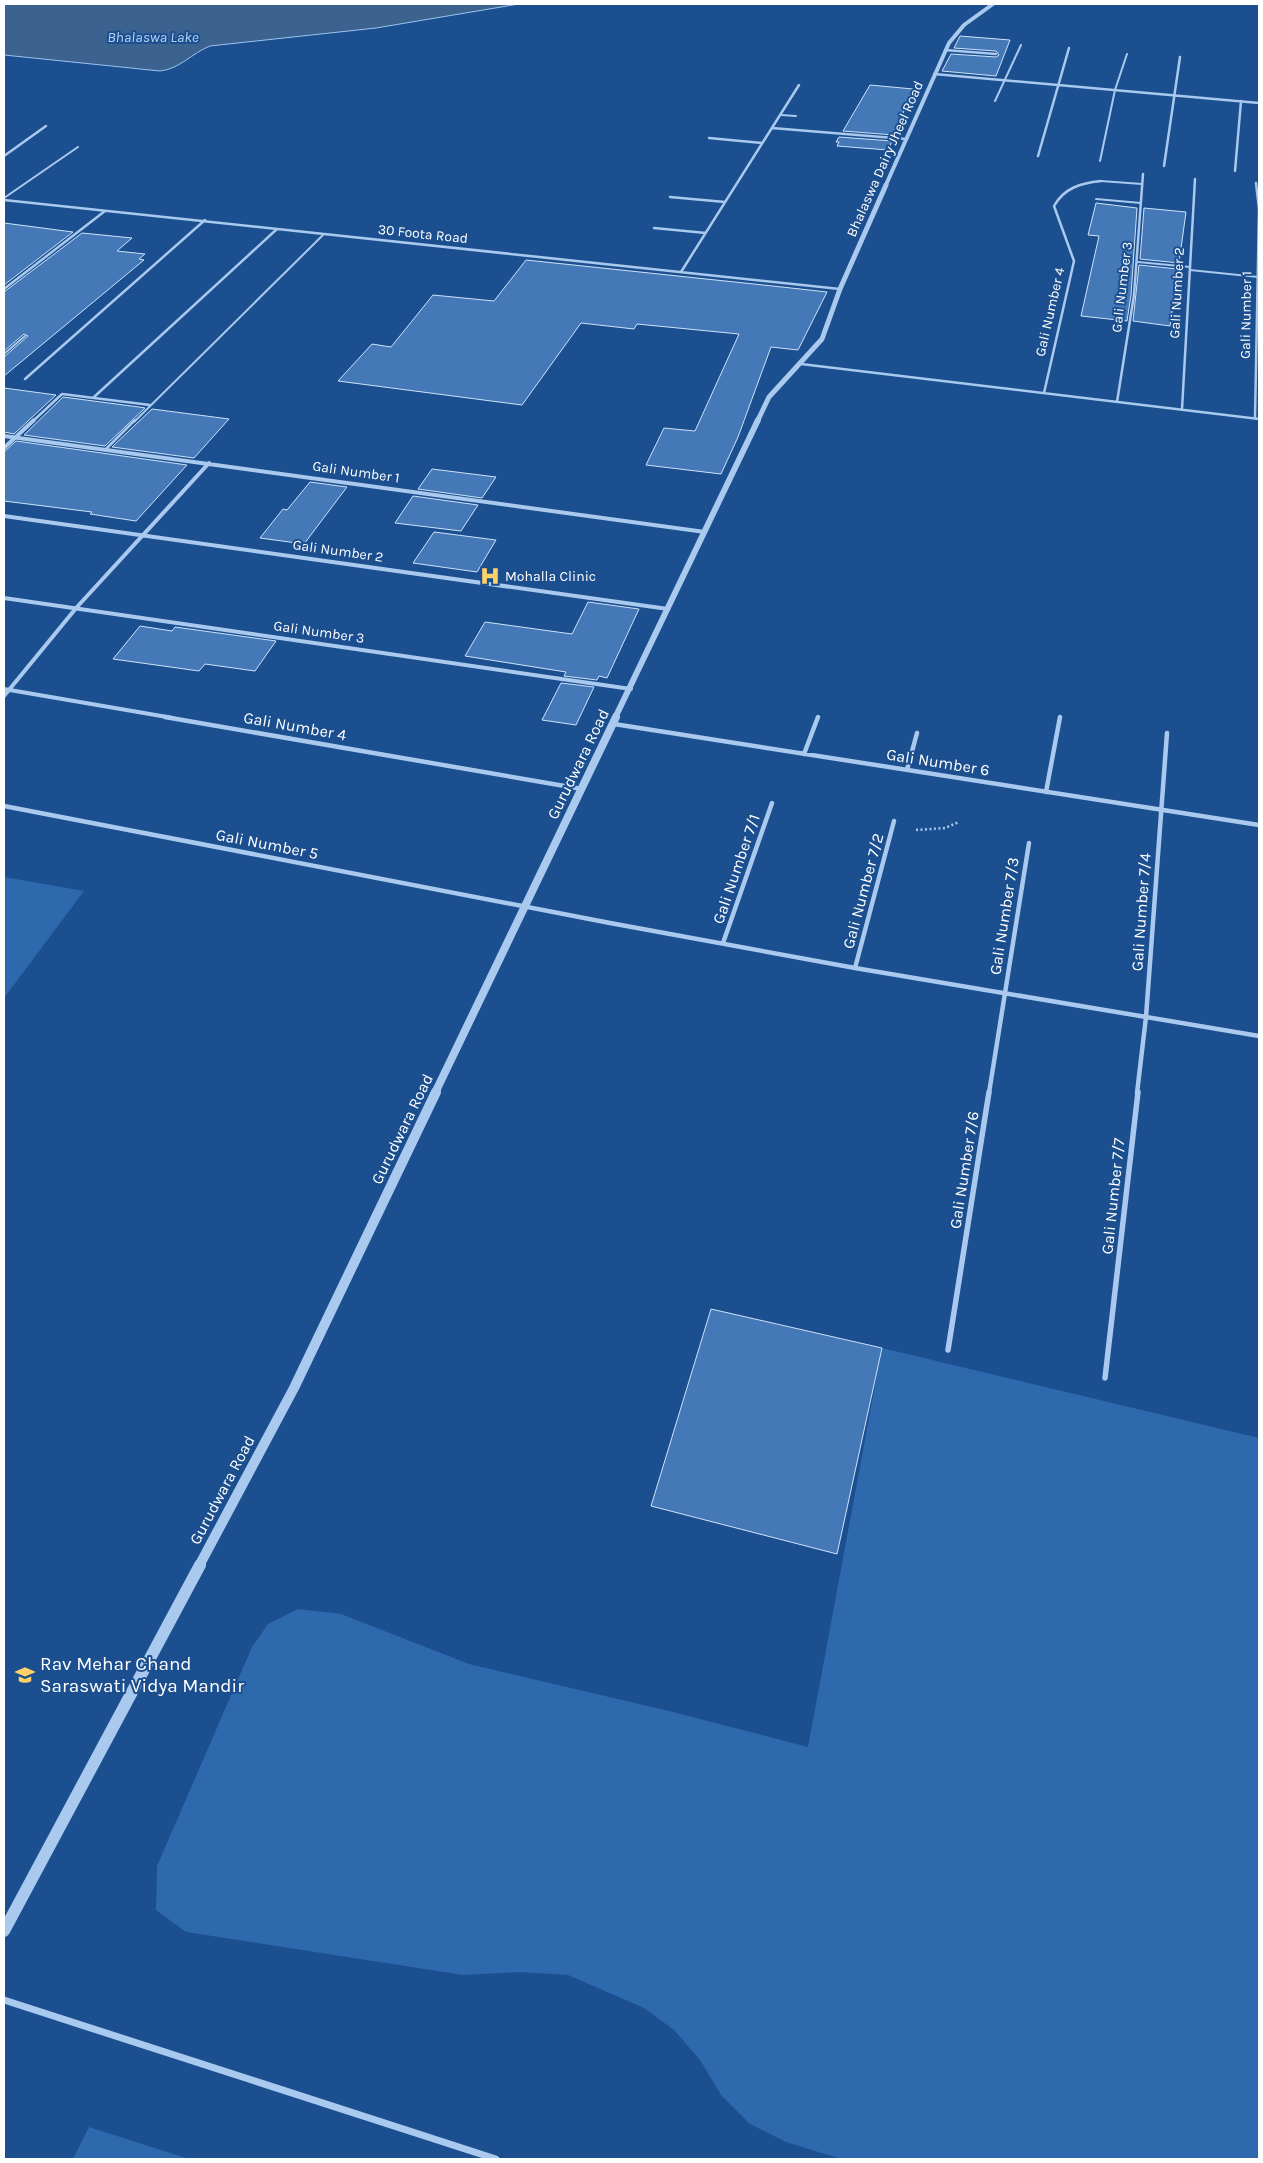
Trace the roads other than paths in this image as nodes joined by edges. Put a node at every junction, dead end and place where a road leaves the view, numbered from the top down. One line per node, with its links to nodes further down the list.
1 (993, 4): 4 (street, Bhalaswa Dairy Jheel Road)
2 (1021, 45): 9 (lane)
3 (1069, 48): 11 (street)
4 (945, 50): 5 (street); 8 (street, Bhalaswa Dairy Jheel Road)
5 (996, 54)
6 (1127, 54): 12 (lane)
7 (1180, 57): 13 (street)
8 (934, 74): 9 (street); 22 (street, Bhalaswa Dairy Jheel Road)
9 (1004, 80): 11 (street); 14 (lane)
10 (799, 85): 17 (street)
11 (1058, 86): 12 (street); 26 (street)
12 (1115, 90): 13 (street); 27 (lane)
13 (1174, 95): 15 (street); 28 (street)
14 (995, 101)
15 (1241, 101): 16 (street); 29 (street)
16 (1259, 103)
17 (780, 115): 18 (lane); 20 (street)
18 (796, 116)
19 (46, 126): 25 (street)
20 (772, 128): 22 (street); 23 (street)
21 (709, 138): 23 (street)
22 (906, 139): 54 (street, Bhalaswa Dairy Jheel Road)
23 (762, 143): 39 (street)
24 (78, 147): 36 (lane)
25 (4, 156)
26 (1038, 156)
27 (1100, 161)
28 (1164, 166)
29 (1235, 172)
30 (1143, 174): 34 (street, Gali Number 3)
31 (1195, 179): 50 (street, Gali Number 2)
32 (1101, 181): 34 (lane); 60 (street, Gali Number 4)
33 (1256, 183): 42 (street, Gali Number 1)
34 (1142, 184): 40 (street, Gali Number 3)
35 (670, 197): 39 (street)
36 (4, 199): 38 (street, 30 Foota Road)
37 (1096, 199): 40 (lane)
38 (11, 201): 41 (street); 43 (street, 30 Foota Road)
39 (725, 202): 47 (street)
40 (1141, 203): 49 (street, Gali Number 3)
41 (4, 206)
42 (1259, 209): 52 (street, Gali Number 1)
43 (105, 210): 44 (street, 30 Foota Road); 53 (street)
44 (205, 220): 46 (street, 30 Foota Road); 59 (street)
45 (654, 228): 47 (street)
46 (277, 229): 48 (street, 30 Foota Road); 61 (street)
47 (706, 233): 51 (street)
48 (324, 234): 51 (street, 30 Foota Road); 63 (lane)
49 (1138, 262): 50 (lane); 62 (street, Gali Number 3)
50 (1190, 268): 52 (lane); 64 (street, Gali Number 2)
51 (682, 272): 54 (street, 30 Foota Road)
52 (1258, 277): 65 (street, Gali Number 1)
53 (4, 289)
54 (840, 289): 56 (street, Bhalaswa Dairy Jheel Road)
55 (25, 336): 57 (lane)
56 (822, 340): 58 (street, Gurudwara Road)
57 (4, 354)
58 (802, 364): 60 (street); 72 (street, Gurudwara Road)
59 (25, 379)
60 (1044, 393): 62 (street)
61 (94, 397): 63 (street); 67 (street)
62 (1117, 402): 64 (street)
63 (150, 405): 69 (lane)
64 (1182, 410): 65 (street)
65 (1257, 418)
66 (4, 436): 67 (street, Gali Number 1)
67 (15, 438): 68 (street); 69 (street, Gali Number 1)
68 (4, 448)
69 (106, 449): 70 (street, Gali Number 1)
70 (209, 463): 72 (street, Gali Number 1); 73 (street)
71 (4, 516): 73 (street, Gali Number 2)
72 (705, 532): 76 (street, Gurudwara Road)
73 (143, 536): 75 (street); 76 (street, Gali Number 2)
74 (4, 598): 75 (street, Gali Number 3)
75 (77, 608): 77 (street); 78 (street, Gali Number 3)
76 (668, 609): 78 (street, Gurudwara Road)
77 (6, 689): 79 (street); 87 (street, Gali Number 4)
78 (630, 689): 82 (street, Gurudwara Road)
79 (4, 696)
80 (818, 717): 85 (street)
81 (1060, 717): 88 (street)
82 (614, 724): 85 (street, Gali Number 6); 87 (street, Gurudwara Road)
83 (917, 733): 86 (street)
84 (1167, 733): 91 (street, Gali Number 7/4)
85 (804, 754): 86 (street, Gali Number 6)
86 (907, 770): 88 (street, Gali Number 6)
87 (583, 789): 95 (street, Gurudwara Road)
88 (1046, 792): 91 (street, Gali Number 6)
89 (772, 803): 96 (street, Gali Number 7/1)
90 (4, 806): 95 (street, Gali Number 5)
91 (1160, 810): 93 (street, Gali Number 6); 99 (street, Gali Number 7/4)
92 (893, 823): 97 (street, Gali Number 7/2)
93 (1259, 825)
94 (1029, 843): 98 (street, Gali Number 7/3)
95 (525, 907): 96 (street, Gali Number 5); 103 (street, Gurudwara Road)
96 (723, 944): 97 (street, Gali Number 5)
97 (855, 968): 98 (street, Gali Number 5)
98 (1004, 993): 99 (street, Gali Number 5); 101 (street, Gali Number 7/6)
99 (1146, 1017): 100 (street, Gali Number 5); 102 (street, Gali Number 7/7)
100 (1259, 1036)
101 (948, 1350)
102 (1105, 1378)
103 (4, 1931)
104 (4, 2000): 105 (street)
105 (496, 2159)

